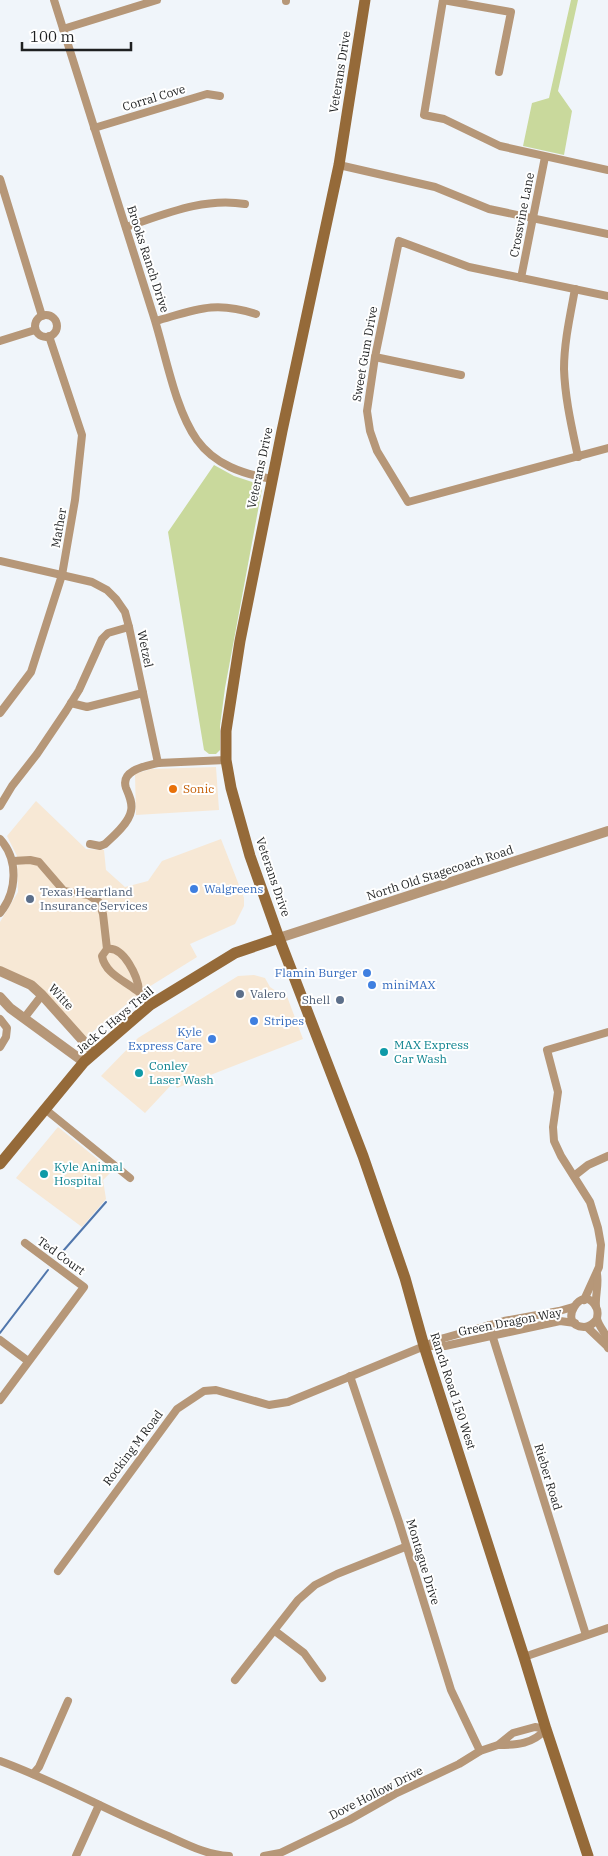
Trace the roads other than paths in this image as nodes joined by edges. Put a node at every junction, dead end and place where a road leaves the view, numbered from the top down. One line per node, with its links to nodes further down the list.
1 (54, 0): 5 (street, Brooks Ranch Drive)
2 (157, 0): 5 (street)
3 (365, 0): 10 (main road, Veterans Drive)
4 (443, 0): 6 (street); 9 (street)
5 (63, 29): 8 (street, Brooks Ranch Drive)
6 (499, 72)
7 (220, 96): 8 (street, Corral Cove)
8 (94, 128): 15 (street, Brooks Ranch Drive)
9 (545, 157): 11 (street); 14 (street, Crossvine Lane)
10 (339, 165): 14 (street); 30 (main road, Veterans Drive)
11 (608, 170)
12 (0, 179): 21 (street)
13 (245, 204): 15 (street)
14 (532, 218): 16 (street); 17 (street, Crossvine Lane)
15 (126, 227): 22 (street, Brooks Ranch Drive)
16 (608, 234)
17 (521, 278): 18 (street, Sweet Gum Drive); 26 (street, Sweet Gum Drive)
18 (575, 289): 19 (street, Sweet Gum Drive); 29 (street)
19 (608, 296)
20 (256, 314): 22 (street)
21 (42, 316): 23 (street); 24 (street)
22 (156, 321): 30 (street, Brooks Ranch Drive)
23 (35, 330): 24 (street); 25 (street)
24 (49, 336): 32 (street, Mather)
25 (0, 341)
26 (375, 357): 27 (street); 29 (street, Sweet Gum Drive)
27 (461, 375)
28 (608, 448): 29 (street, Sweet Gum Drive)
29 (578, 457)
30 (272, 479): 37 (main road, Veterans Drive)
31 (0, 561): 32 (street, Wetzel)
32 (62, 575): 33 (street, Wetzel); 36 (street, Mather)
33 (129, 627): 34 (street, Wetzel); 35 (street)
34 (143, 693): 35 (street); 38 (street, Wetzel)
35 (71, 703): 39 (street)
36 (1, 712)
37 (226, 760): 38 (street); 45 (main road, Veterans Drive)
38 (158, 763): 42 (street)
39 (0, 806)
40 (608, 832): 45 (street, North Old Stagecoach Road)
41 (0, 840): 43 (street)
42 (90, 844)
43 (13, 861): 44 (street); 46 (street)
44 (0, 914)
45 (279, 938): 51 (main road, Jack C Hays Trail); 75 (main road, Ranch Road 150 West)
46 (107, 949): 48 (street); 48 (street)
47 (0, 971): 49 (street, Witte)
48 (139, 991): 51 (street)
49 (42, 995): 53 (street); 57 (street, Witte)
50 (0, 997): 52 (street)
51 (150, 1006): 57 (main road, Jack C Hays Trail)
52 (10, 1008): 53 (street); 54 (street)
53 (25, 1017): 58 (street)
54 (0, 1019): 56 (street)
55 (608, 1032): 62 (street)
56 (0, 1046)
57 (94, 1053): 58 (main road, Jack C Hays Trail)
58 (84, 1062): 59 (main road, Jack C Hays Trail)
59 (45, 1109): 61 (main road, Jack C Hays Trail); 63 (street)
60 (608, 1156): 62 (street)
61 (0, 1164)
62 (574, 1176): 65 (street)
63 (130, 1178)
64 (25, 1243): 77 (street, Ted Court)
65 (598, 1274): 66 (street); 67 (street)
66 (584, 1300): 67 (street); 68 (street)
67 (596, 1306): 69 (street)
68 (573, 1307): 70 (street); 71 (street, Green Dragon Way)
69 (597, 1318): 72 (street); 76 (street)
70 (575, 1322): 72 (street); 73 (street, Green Dragon Way)
71 (489, 1325): 73 (street, Rieber Road); 75 (street, Green Dragon Way)
72 (587, 1327): 76 (street)
73 (492, 1335): 75 (street, Green Dragon Way); 84 (street, Rieber Road)
74 (0, 1340): 77 (street)
75 (424, 1346): 78 (street, Rocking M Road); 85 (main road, Ranch Road 150 West)
76 (607, 1347)
77 (28, 1361): 79 (street)
78 (350, 1376): 80 (street, Montague Drive); 81 (street, Rocking M Road)
79 (0, 1400)
80 (405, 1547): 83 (street); 91 (street, Montague Drive)
81 (58, 1571)
82 (608, 1628): 84 (street)
83 (275, 1631): 86 (street); 87 (street)
84 (586, 1636): 85 (street)
85 (524, 1657): 89 (main road, Ranch Road 150 West)
86 (322, 1678)
87 (234, 1680)
88 (68, 1701): 93 (street)
89 (546, 1729): 90 (street, Dove Hollow Drive); 90 (street, Dove Hollow Drive); 98 (main road, Ranch Road 150 West)
90 (498, 1745): 91 (street, Dove Hollow Drive)
91 (480, 1751): 97 (street, Dove Hollow Drive)
92 (0, 1761): 93 (street)
93 (33, 1774): 94 (street)
94 (99, 1805): 95 (street); 96 (street)
95 (76, 1856)
96 (229, 1856)
97 (264, 1856)
98 (588, 1856)

